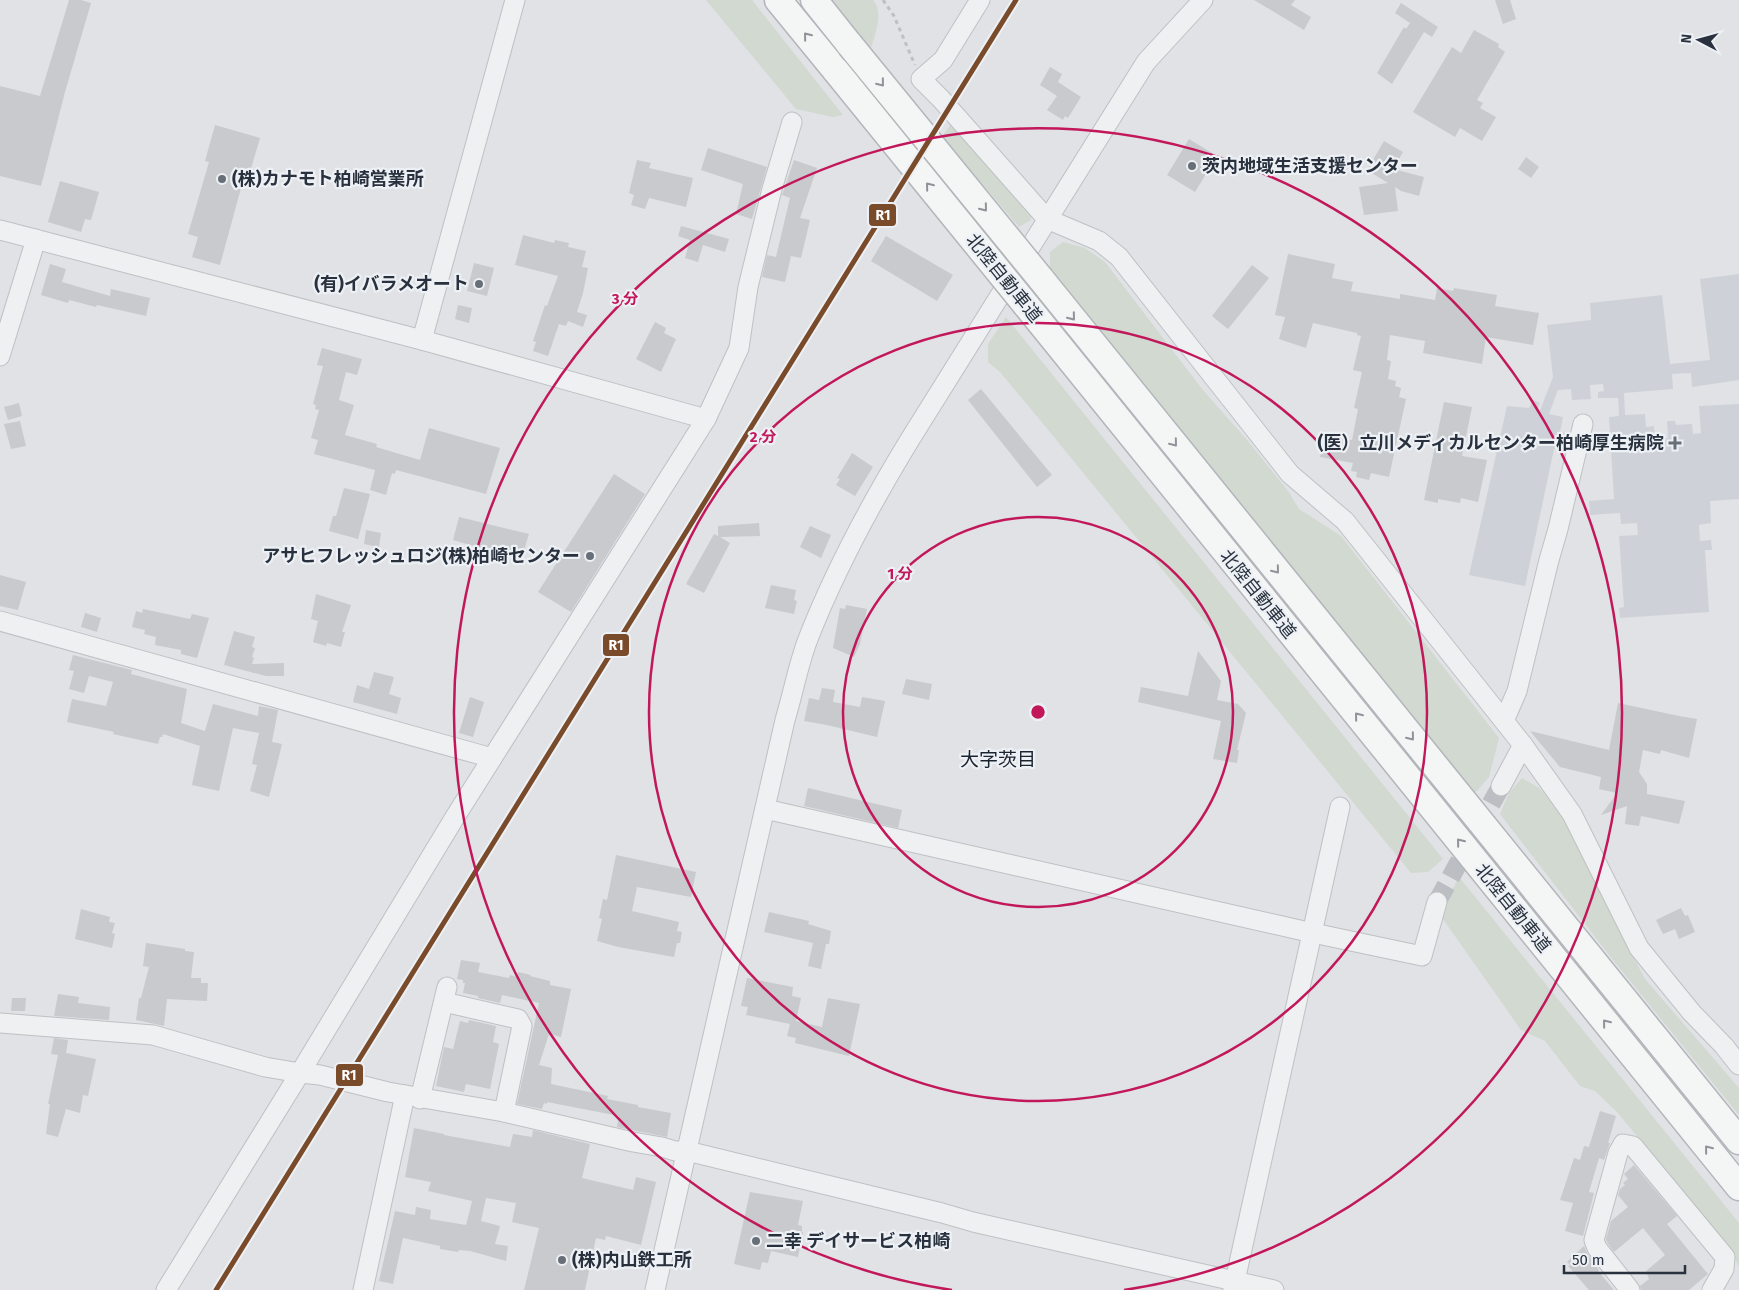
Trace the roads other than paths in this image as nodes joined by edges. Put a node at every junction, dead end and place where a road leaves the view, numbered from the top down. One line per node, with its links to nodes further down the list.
1 (515, 0): 10 (street)
2 (778, 0): 30 (highway, 北陸自動車道, one-way to 2, bridge)
3 (814, 0): 28 (highway, 北陸自動車道, one-way to 28, bridge)
4 (980, 0): 7 (street)
5 (1203, 0): 7 (street)
6 (792, 122): 12 (street)
7 (1047, 219): 15 (street); 20 (street)
8 (0, 230): 9 (street)
9 (36, 239): 10 (street); 11 (street)
10 (422, 340): 12 (street)
11 (0, 356)
12 (706, 418): 17 (street)
13 (1583, 424): 15 (street)
14 (0, 621): 17 (street)
15 (1504, 721): 16 (street)
16 (1524, 745): 18 (street); 24 (street)
17 (492, 758): 25 (street)
18 (1501, 786)
19 (1340, 808): 22 (street)
20 (765, 809): 22 (street); 29 (street)
21 (1437, 902): 22 (street)
22 (1313, 933): 31 (street)
23 (0, 1024): 25 (street)
24 (1739, 1065)
25 (300, 1074): 26 (street); 32 (street)
26 (412, 1097): 27 (street); 27 (street); 33 (street)
27 (504, 1112): 29 (street)
28 (1739, 1141)
29 (686, 1151): 31 (street); 34 (street)
30 (1739, 1187)
31 (1234, 1286): 35 (street)
32 (166, 1290)
33 (363, 1290)
34 (655, 1290)
35 (1274, 1290)
36 (1630, 1290): 37 (street)
37 (1712, 1290)

